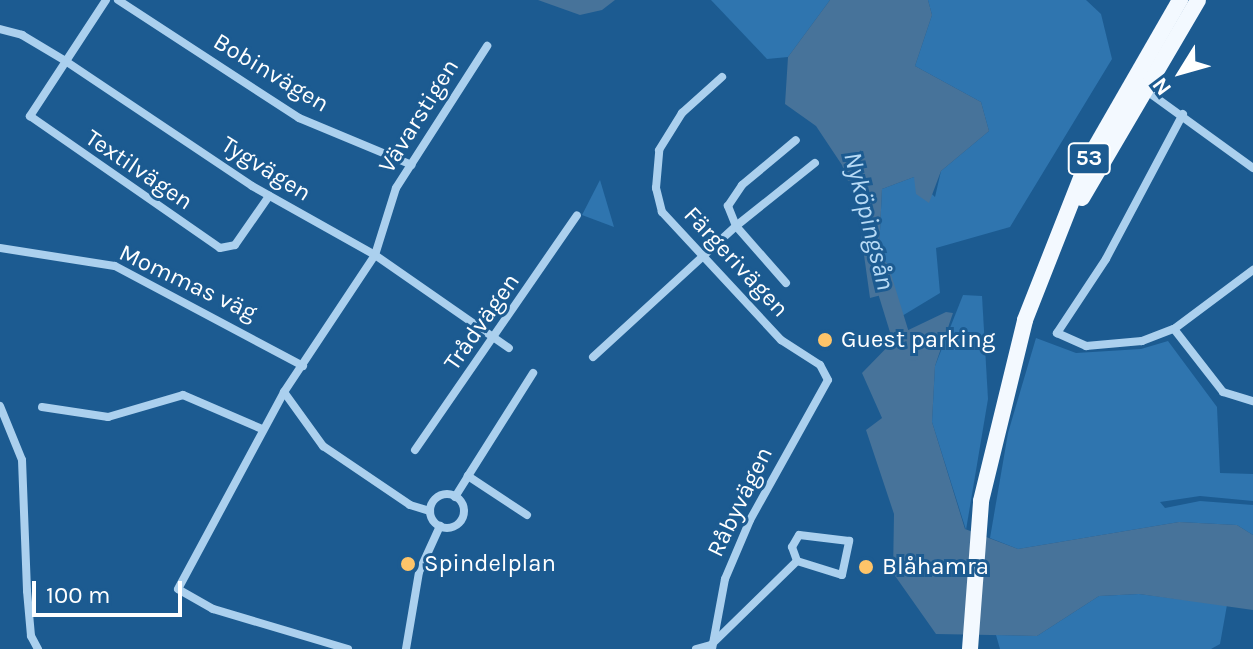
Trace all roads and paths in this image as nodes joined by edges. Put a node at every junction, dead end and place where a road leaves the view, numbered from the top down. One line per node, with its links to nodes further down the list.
1 (106, 0): 7 (street)
2 (118, 0): 13 (street, Bobinvägen)
3 (1180, 0): 9 (main road, 53)
4 (1198, 0): 9 (main road, 53)
5 (0, 29): 7 (street, Tygvägen)
6 (487, 46): 13 (street, Vävarstigen)
7 (64, 60): 15 (street, Tygvägen); 15 (street, Textilvägen)
8 (722, 77): 20 (street, Färgerivägen)
9 (1140, 86): 10 (street); 47 (main road, 53)
10 (1183, 114): 14 (street); 23 (street)
11 (796, 140): 17 (street)
12 (815, 163): 17 (street)
13 (412, 165): 19 (street, Vävarstigen)
14 (1253, 168)
15 (269, 196): 19 (street, Tygvägen)
16 (577, 215): 24 (street, Trådvägen)
17 (736, 226): 20 (street); 22 (street)
18 (0, 248): 27 (street, Mommas väg)
19 (375, 255): 24 (street, Tygvägen); 27 (street)
20 (704, 257): 26 (street); 29 (street, Färgerivägen)
21 (1253, 270): 23 (street)
22 (786, 283)
23 (1174, 329): 31 (street)
24 (495, 338): 25 (street, Tygvägen); 35 (street, Trådvägen)
25 (509, 348)
26 (593, 357)
27 (303, 366): 30 (street)
28 (533, 373): 36 (street)
29 (828, 380): 42 (street, Råbyvägen)
30 (284, 392): 34 (street); 38 (street)
31 (1253, 401)
32 (0, 406): 43 (street)
33 (42, 407): 34 (street)
34 (262, 429): 44 (street)
35 (415, 450)
36 (468, 476): 37 (street); 39 (street)
37 (455, 497): 38 (street); 40 (street)
38 (430, 511): 40 (street)
39 (527, 515)
40 (440, 526): 45 (street)
41 (797, 561): 41 (street); 42 (street)
42 (711, 647): 46 (street)
43 (38, 649)
44 (348, 649)
45 (406, 649)
46 (696, 649)
47 (970, 649)

